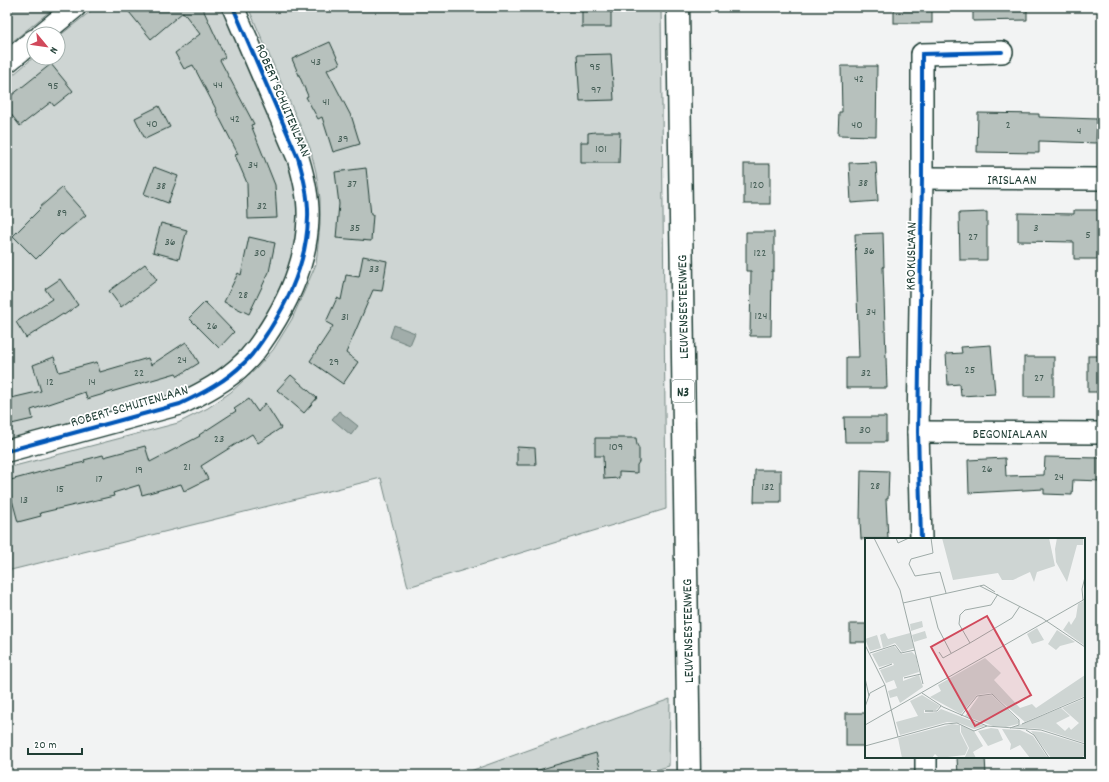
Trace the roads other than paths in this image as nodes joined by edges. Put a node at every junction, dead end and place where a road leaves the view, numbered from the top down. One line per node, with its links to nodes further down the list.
1 (75, 7): 4 (street)
2 (233, 7): 12 (street, ROBERT SCHUITENLAAN)
3 (678, 7): 15 (main road, LEUVENSESTEENWEG / N3)
4 (52, 26)
5 (26, 47): 7 (street)
6 (1002, 52): 8 (street, KROKUSLAAN)
7 (7, 62)
8 (922, 178): 9 (street, IRISLAAN); 10 (street, KROKUSLAAN)
9 (1102, 179)
10 (918, 432): 11 (street, BEGONIALAAN); 13 (street, KROKUSLAAN)
11 (1102, 433)
12 (7, 451)
13 (921, 538)
14 (926, 758): 16 (street)
15 (689, 775)
16 (926, 775)

